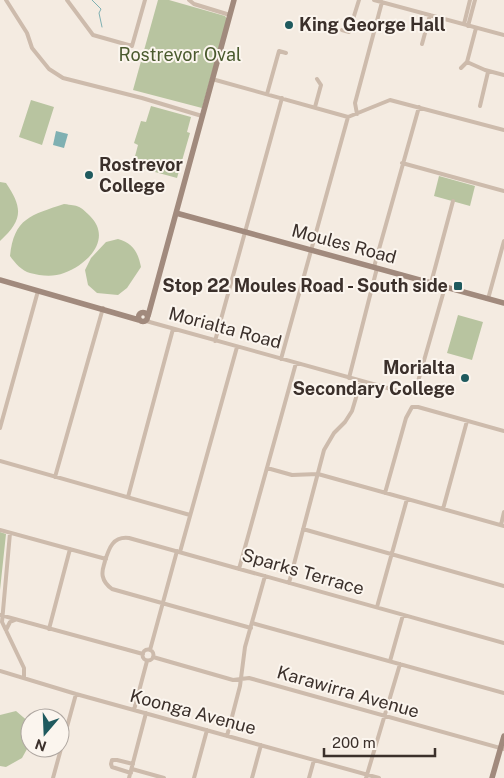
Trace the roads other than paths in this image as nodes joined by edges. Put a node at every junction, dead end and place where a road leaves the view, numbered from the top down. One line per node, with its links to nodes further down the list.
1 (6, 0): 32 (street)
2 (67, 0): 3 (street)
3 (145, 0)
4 (183, 0): 5 (street)
5 (189, 0): 12 (street)
6 (234, 0): 12 (main road)
7 (359, 0): 16 (street)
8 (374, 0): 11 (street)
9 (470, 0): 14 (street)
10 (474, 0): 14 (street)
11 (382, 2): 13 (street); 31 (street)
12 (230, 15): 24 (main road)
13 (430, 15): 14 (street); 18 (street)
14 (466, 25): 15 (street)
15 (476, 28): 17 (street); 20 (street)
16 (342, 30)
17 (504, 35)
18 (422, 44)
19 (286, 54): 26 (street)
20 (467, 62): 21 (street); 22 (street)
21 (461, 68)
22 (488, 72): 23 (street); 28 (street)
23 (504, 75)
24 (212, 78): 26 (street); 32 (main road)
25 (317, 79): 30 (street)
26 (267, 94): 27 (street)
27 (282, 98): 30 (street); 41 (street)
28 (480, 106)
29 (419, 107): 31 (street); 34 (street); 35 (street)
30 (315, 108): 33 (street)
31 (357, 114): 33 (street)
32 (202, 116): 37 (main road)
33 (348, 117): 43 (street)
34 (504, 130)
35 (402, 163): 36 (street); 44 (street)
36 (504, 191)
37 (180, 199): 39 (main road); 40 (main road)
38 (454, 201): 46 (street)
39 (176, 213): 40 (main road, Moules Road); 53 (main road)
40 (190, 217): 41 (main road, Moules Road)
41 (245, 232): 43 (main road, Moules Road); 55 (street)
42 (504, 241): 49 (street)
43 (311, 250): 44 (main road, Moules Road); 57 (street)
44 (376, 268): 46 (main road, Moules Road); 59 (street)
45 (0, 280): 48 (main road, Morialta Road)
46 (431, 283): 47 (main road, Moules Road)
47 (444, 287): 49 (main road, Moules Road); 60 (street, Morialta Road)
48 (38, 290): 51 (main road, Morialta Road); 62 (street)
49 (488, 299): 50 (main road, Moules Road)
50 (504, 303)
51 (103, 308): 52 (main road, Morialta Road); 67 (street)
52 (124, 315): 53 (main road, Morialta Road); 53 (main road, Morialta Road)
53 (144, 316): 54 (street, Morialta Road)
54 (173, 329): 55 (street, Morialta Road); 69 (street)
55 (215, 341): 56 (street, Morialta Road)
56 (236, 347): 57 (street, Morialta Road); 73 (street)
57 (281, 359): 58 (street, Morialta Road)
58 (296, 363): 59 (street, Morialta Road); 65 (street)
59 (349, 378): 60 (street, Morialta Road)
60 (361, 381): 66 (street)
61 (467, 421): 63 (street); 68 (street); 71 (street)
62 (0, 428)
63 (504, 431)
64 (0, 461): 67 (street)
65 (267, 468): 66 (street); 82 (street)
66 (318, 474): 68 (street); 75 (street)
67 (55, 477): 69 (street)
68 (385, 493): 70 (street)
69 (128, 497): 73 (street)
70 (407, 499): 71 (street); 80 (street)
71 (443, 509): 74 (street)
72 (504, 512): 74 (street)
73 (190, 515): 79 (street)
74 (502, 526)
75 (303, 529): 80 (street); 84 (street)
76 (0, 530): 77 (street)
77 (10, 533): 78 (street); 89 (street)
78 (70, 549): 81 (street); 93 (street)
79 (178, 552): 81 (street, Sparks Terrace); 82 (street, Sparks Terrace); 86 (street)
80 (392, 554): 85 (street); 87 (street)
81 (106, 559): 86 (street)
82 (239, 569): 83 (street, Sparks Terrace)
83 (265, 576): 84 (street, Sparks Terrace); 91 (street)
84 (289, 583): 87 (street, Sparks Terrace)
85 (504, 586)
86 (163, 604): 92 (street); 96 (street)
87 (378, 607): 88 (street, Sparks Terrace)
88 (403, 615): 95 (street, Sparks Terrace); 100 (street)
89 (1, 616): 90 (street); 94 (street)
90 (15, 620): 93 (street); 94 (street)
91 (252, 623): 92 (street); 100 (street)
92 (251, 628): 104 (street)
93 (49, 629): 97 (street)
94 (6, 630): 103 (street)
95 (504, 643)
96 (150, 650): 97 (street); 98 (street)
97 (142, 654): 99 (street)
98 (153, 656): 99 (street); 104 (street, Karawirra Avenue)
99 (147, 661): 107 (street)
100 (390, 661): 101 (street)
101 (400, 664): 105 (street); 109 (street)
102 (0, 671): 103 (street, Koonga Avenue)
103 (24, 678): 106 (street, Koonga Avenue)
104 (241, 679): 109 (street, Karawirra Avenue); 111 (street)
105 (504, 693)
106 (76, 694): 107 (street, Koonga Avenue); 119 (street)
107 (134, 710): 108 (street, Koonga Avenue)
108 (146, 713): 110 (street, Koonga Avenue); 116 (street)
109 (384, 716): 114 (street, Karawirra Avenue); 118 (street)
110 (207, 730): 111 (street, Koonga Avenue); 121 (street)
111 (227, 736): 113 (street, Koonga Avenue)
112 (504, 736): 114 (main road)
113 (261, 745): 115 (street, Koonga Avenue); 122 (street)
114 (503, 749): 125 (main road); 126 (main road)
115 (314, 760): 118 (street, Koonga Avenue); 123 (street)
116 (133, 764): 117 (street); 117 (street)
117 (131, 774): 120 (street)
118 (367, 776): 124 (street, Koonga Avenue)
119 (53, 778)
120 (164, 778)
121 (194, 778)
122 (252, 778)
123 (309, 778)
124 (379, 778)
125 (492, 778)
126 (496, 778)

